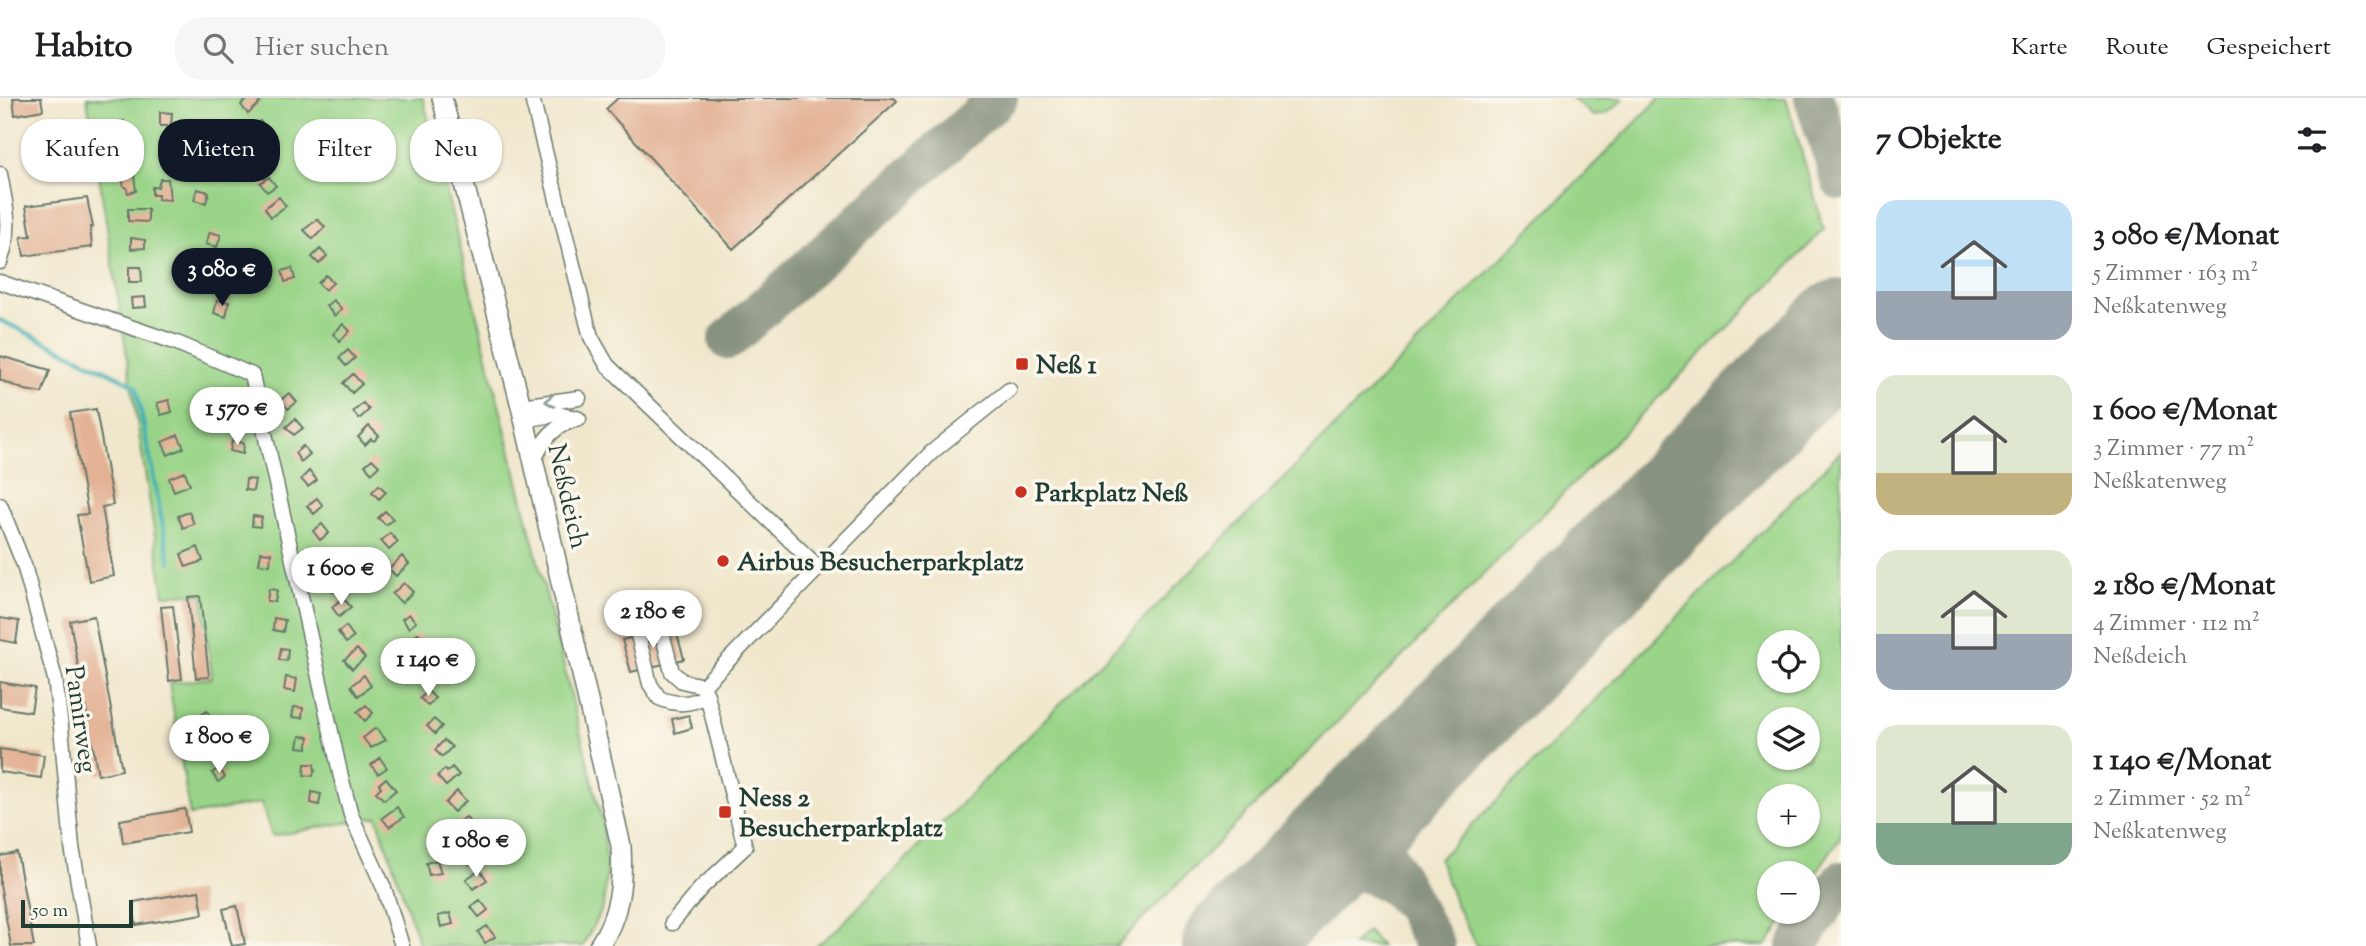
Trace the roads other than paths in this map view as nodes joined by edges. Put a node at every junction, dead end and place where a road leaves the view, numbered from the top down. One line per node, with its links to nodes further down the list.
1 (442, 98): 8 (street, Neßdeich)
2 (532, 98): 11 (street)
3 (0, 174): 4 (street)
4 (0, 262)
5 (0, 282): 17 (street)
6 (1009, 390): 11 (street)
7 (579, 398): 8 (street, one-way to 8)
8 (523, 413): 9 (street, Neßdeich); 9 (street)
9 (534, 460): 18 (street, Neßdeich)
10 (0, 505): 16 (street, Pamirweg)
11 (818, 567): 14 (street)
12 (659, 621): 14 (street)
13 (636, 627): 14 (street)
14 (705, 690): 15 (street)
15 (672, 923)
16 (89, 946)
17 (402, 946)
18 (599, 946)

